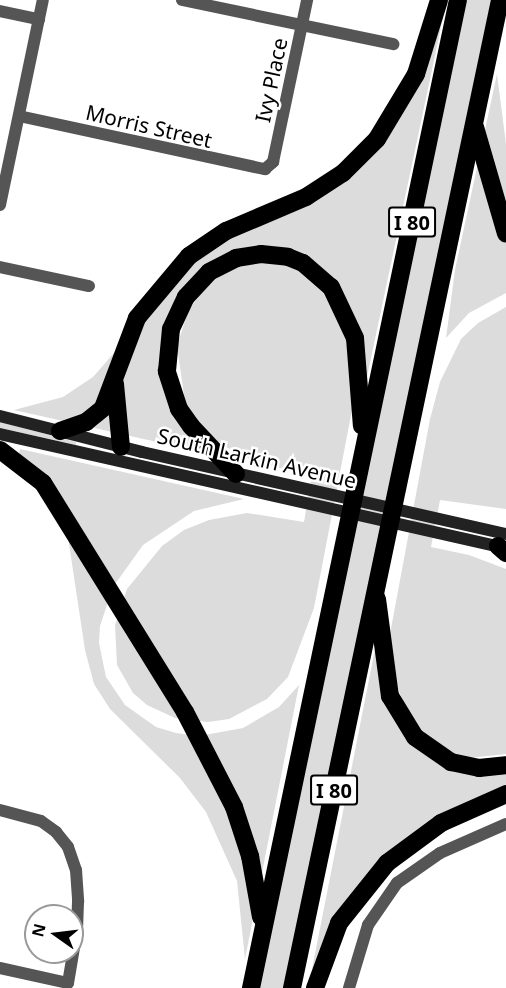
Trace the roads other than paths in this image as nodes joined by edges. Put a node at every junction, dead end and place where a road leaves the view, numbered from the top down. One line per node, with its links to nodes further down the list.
1 (43, 0): 8 (street)
2 (182, 0): 9 (street)
3 (308, 0): 9 (street, Ivy Place)
4 (439, 0): 18 (highway)
5 (458, 0): 22 (highway, I 80)
6 (500, 0): 12 (highway, I 80)
7 (0, 11): 8 (street)
8 (39, 19): 11 (street)
9 (302, 26): 10 (street); 13 (street, Ivy Place)
10 (393, 44)
11 (19, 116): 13 (street, Morris Street); 14 (street)
12 (474, 124): 15 (highway); 27 (highway, I 80)
13 (270, 166)
14 (0, 205)
15 (506, 234)
16 (0, 267): 17 (street)
17 (89, 286)
18 (114, 382): 20 (highway); 23 (highway)
19 (0, 416): 20 (main road, South Larkin Avenue)
20 (60, 431): 23 (main road, South Larkin Avenue)
21 (0, 434): 26 (main road, South Larkin Avenue)
22 (365, 444): 25 (highway); 32 (highway, I 80)
23 (121, 447): 25 (main road, South Larkin Avenue)
24 (0, 450): 32 (highway)
25 (236, 474): 26 (main road, South Larkin Avenue)
26 (504, 545)
27 (375, 592): 28 (highway); 35 (highway, I 80)
28 (506, 765)
29 (506, 794): 36 (highway)
30 (0, 810): 33 (street)
31 (506, 824): 37 (street)
32 (260, 946): 34 (highway, I 80)
33 (0, 968)
34 (251, 988)
35 (292, 988)
36 (315, 988)
37 (349, 988)

